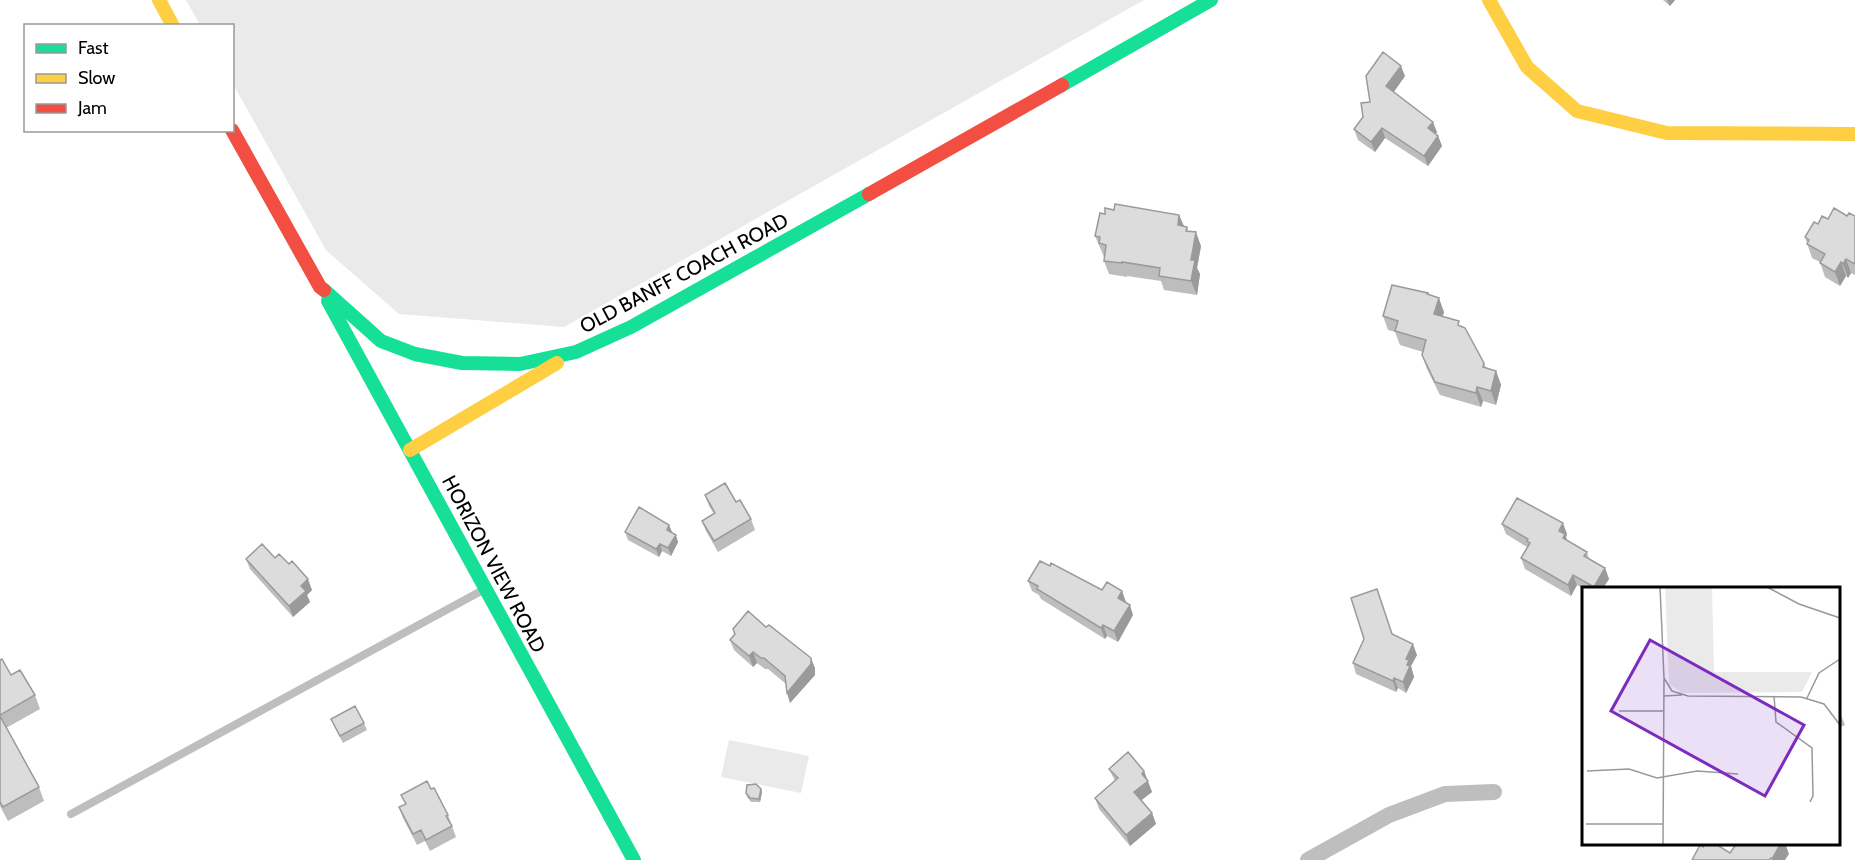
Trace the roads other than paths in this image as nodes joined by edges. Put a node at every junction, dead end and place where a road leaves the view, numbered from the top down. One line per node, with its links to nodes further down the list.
1 (159, 0): 4 (street)
2 (1211, 0): 8 (street, OLD BANFF COACH ROAD)
3 (1489, 0): 6 (street)
4 (172, 24)
5 (233, 132): 7 (street, OLD BANFF COACH ROAD)
6 (1855, 134)
7 (320, 287): 8 (street, OLD BANFF COACH ROAD); 9 (street, HORIZON VIEW ROAD)
8 (576, 352): 9 (street)
9 (410, 450): 10 (street, HORIZON VIEW ROAD)
10 (484, 590): 12 (lane); 13 (street, HORIZON VIEW ROAD)
11 (1494, 792): 14 (street)
12 (71, 814)
13 (634, 860)
14 (1308, 860)

